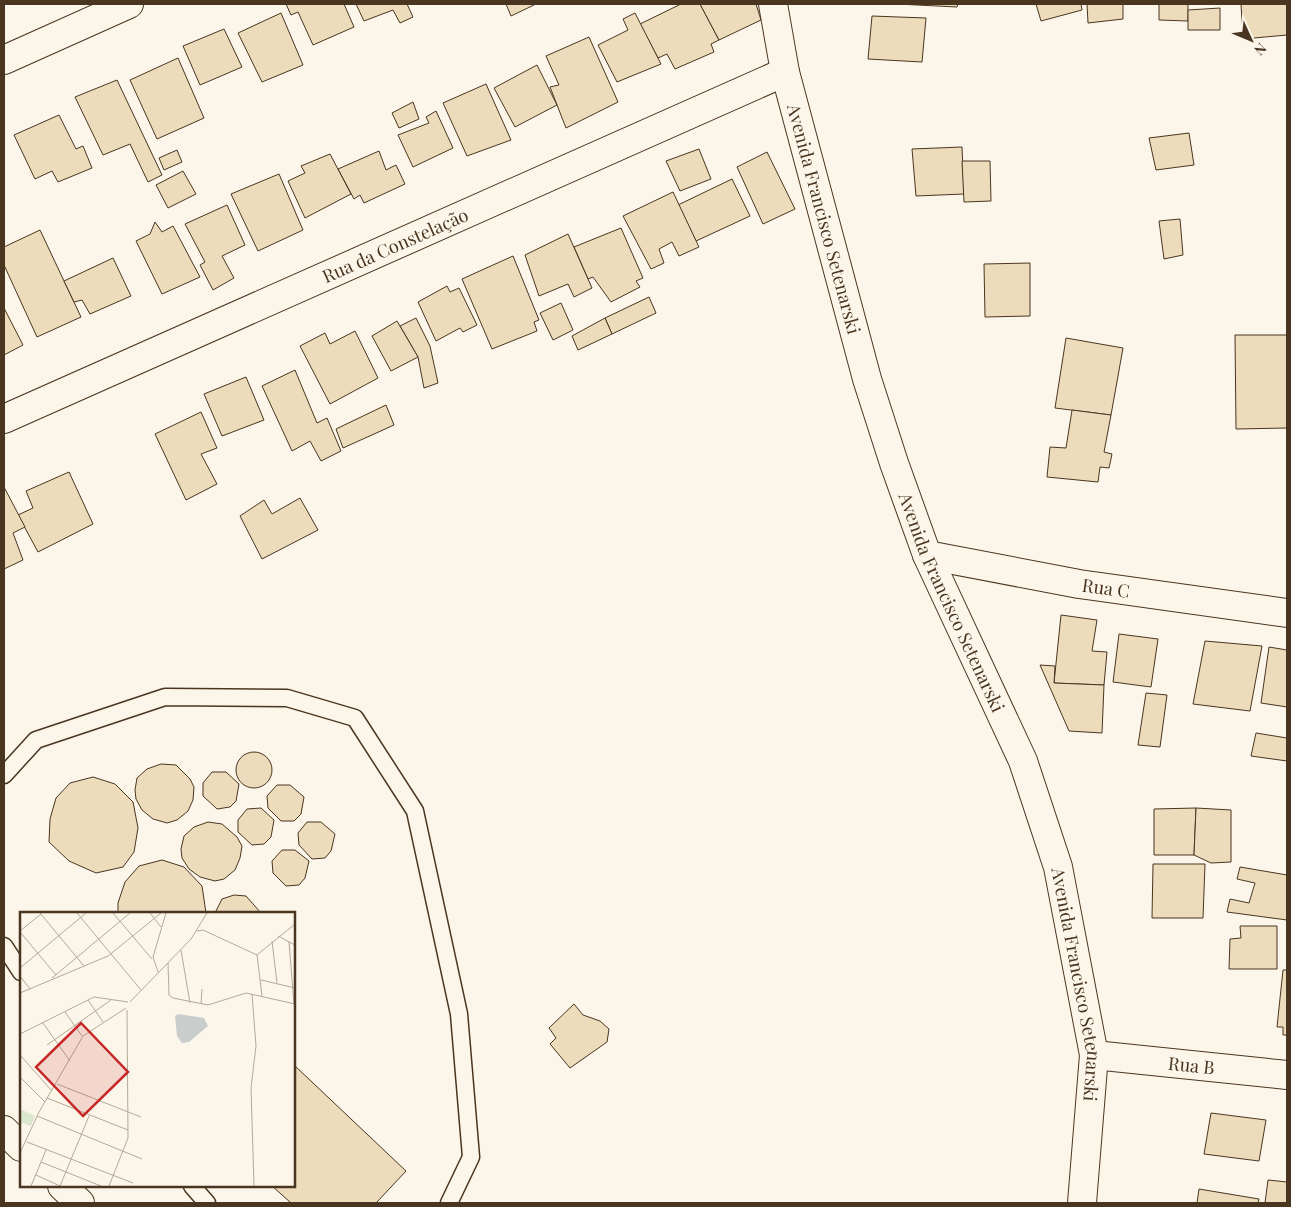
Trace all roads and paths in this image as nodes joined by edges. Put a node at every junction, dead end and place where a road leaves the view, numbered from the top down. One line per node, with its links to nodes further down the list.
1 (129, 4): 3 (street)
2 (773, 4): 4 (street, Avenida Francisco Setenarski)
3 (4, 60)
4 (785, 72): 5 (street, Rua da Constelação); 6 (street, Avenida Francisco Setenarski)
5 (4, 419)
6 (927, 555): 7 (street, Rua C); 11 (street, Avenida Francisco Setenarski)
7 (1287, 613)
8 (4, 775): 19 (lane)
9 (4, 946): 10 (lane)
10 (20, 970)
11 (1094, 1055): 12 (street, Rua B); 20 (street, Avenida Francisco Setenarski)
12 (1287, 1075)
13 (4, 1130): 14 (street)
14 (20, 1146)
15 (63, 1187): 17 (street)
16 (193, 1187): 18 (lane)
17 (80, 1203)
18 (207, 1203)
19 (449, 1203)
20 (1082, 1203)

